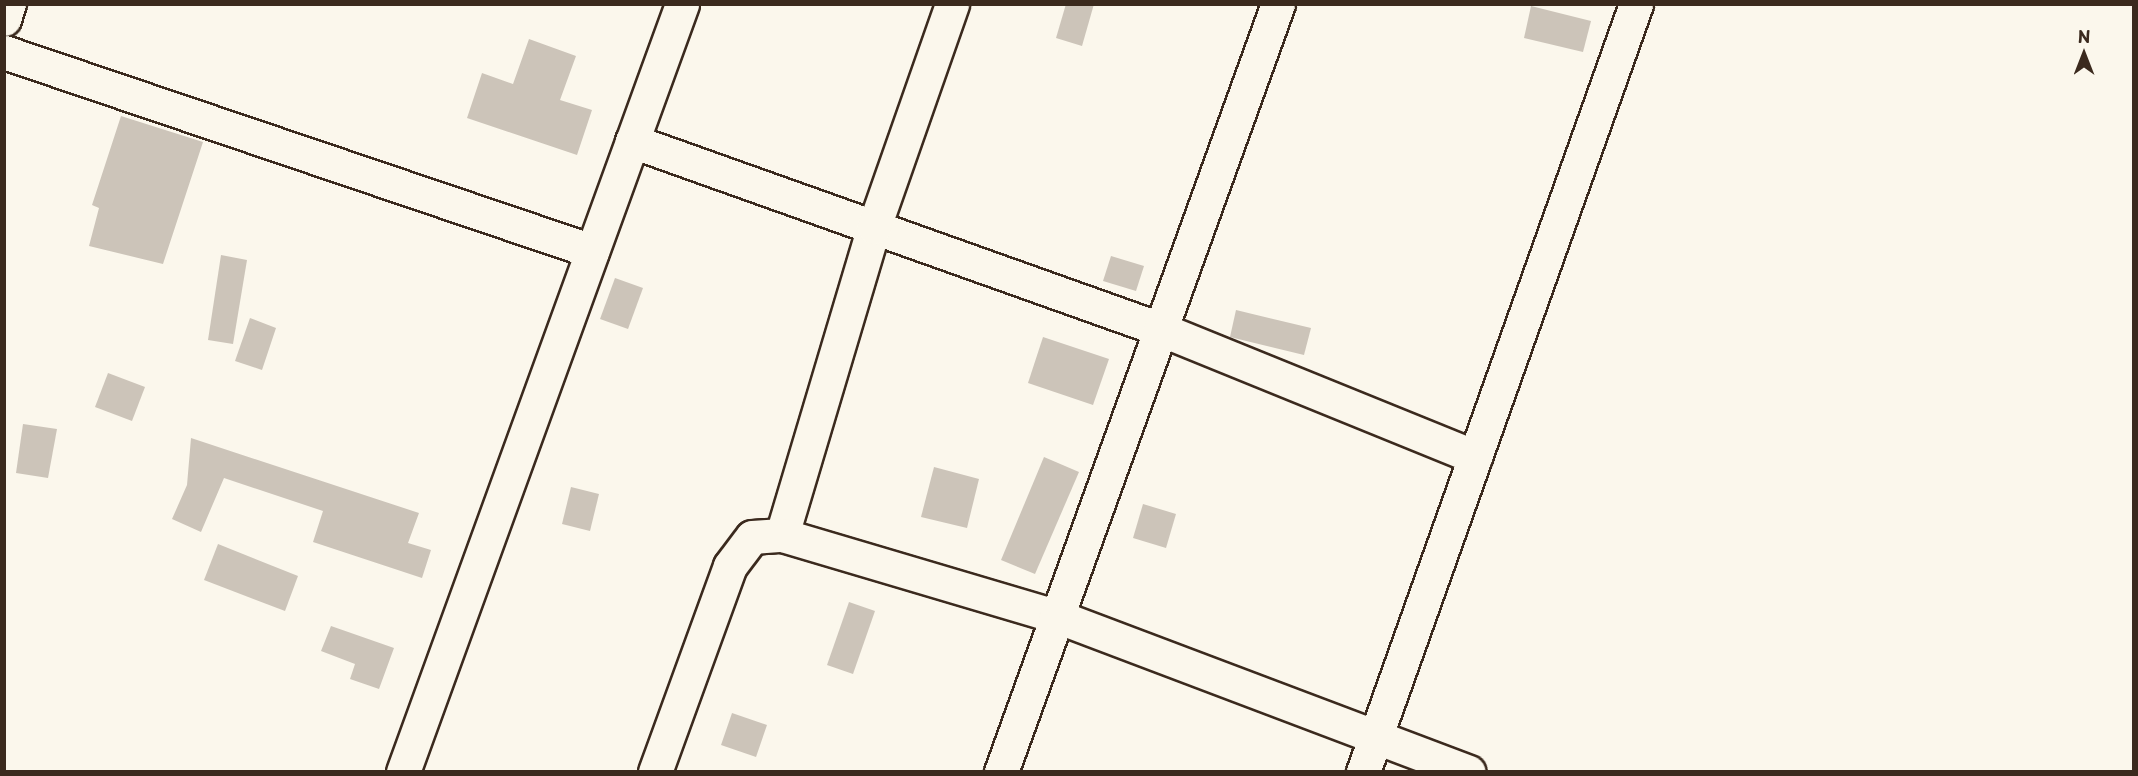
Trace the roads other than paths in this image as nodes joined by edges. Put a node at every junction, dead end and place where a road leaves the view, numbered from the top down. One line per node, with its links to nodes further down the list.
1 (9, 4): 6 (street)
2 (682, 4): 8 (street)
3 (952, 4): 9 (street)
4 (1278, 4): 11 (street)
5 (1636, 4): 12 (street)
6 (4, 19)
7 (4, 52): 10 (street)
8 (632, 141): 9 (street); 10 (street)
9 (874, 227): 11 (street); 13 (street)
10 (592, 251): 16 (street)
11 (1160, 329): 12 (street); 14 (street)
12 (1475, 457): 15 (street)
13 (782, 535): 14 (street); 17 (street)
14 (1056, 616): 15 (street); 18 (street)
15 (1375, 736): 19 (street); 20 (street)
16 (403, 771)
17 (655, 771)
18 (1001, 771)
19 (1363, 771)
20 (1468, 771)

